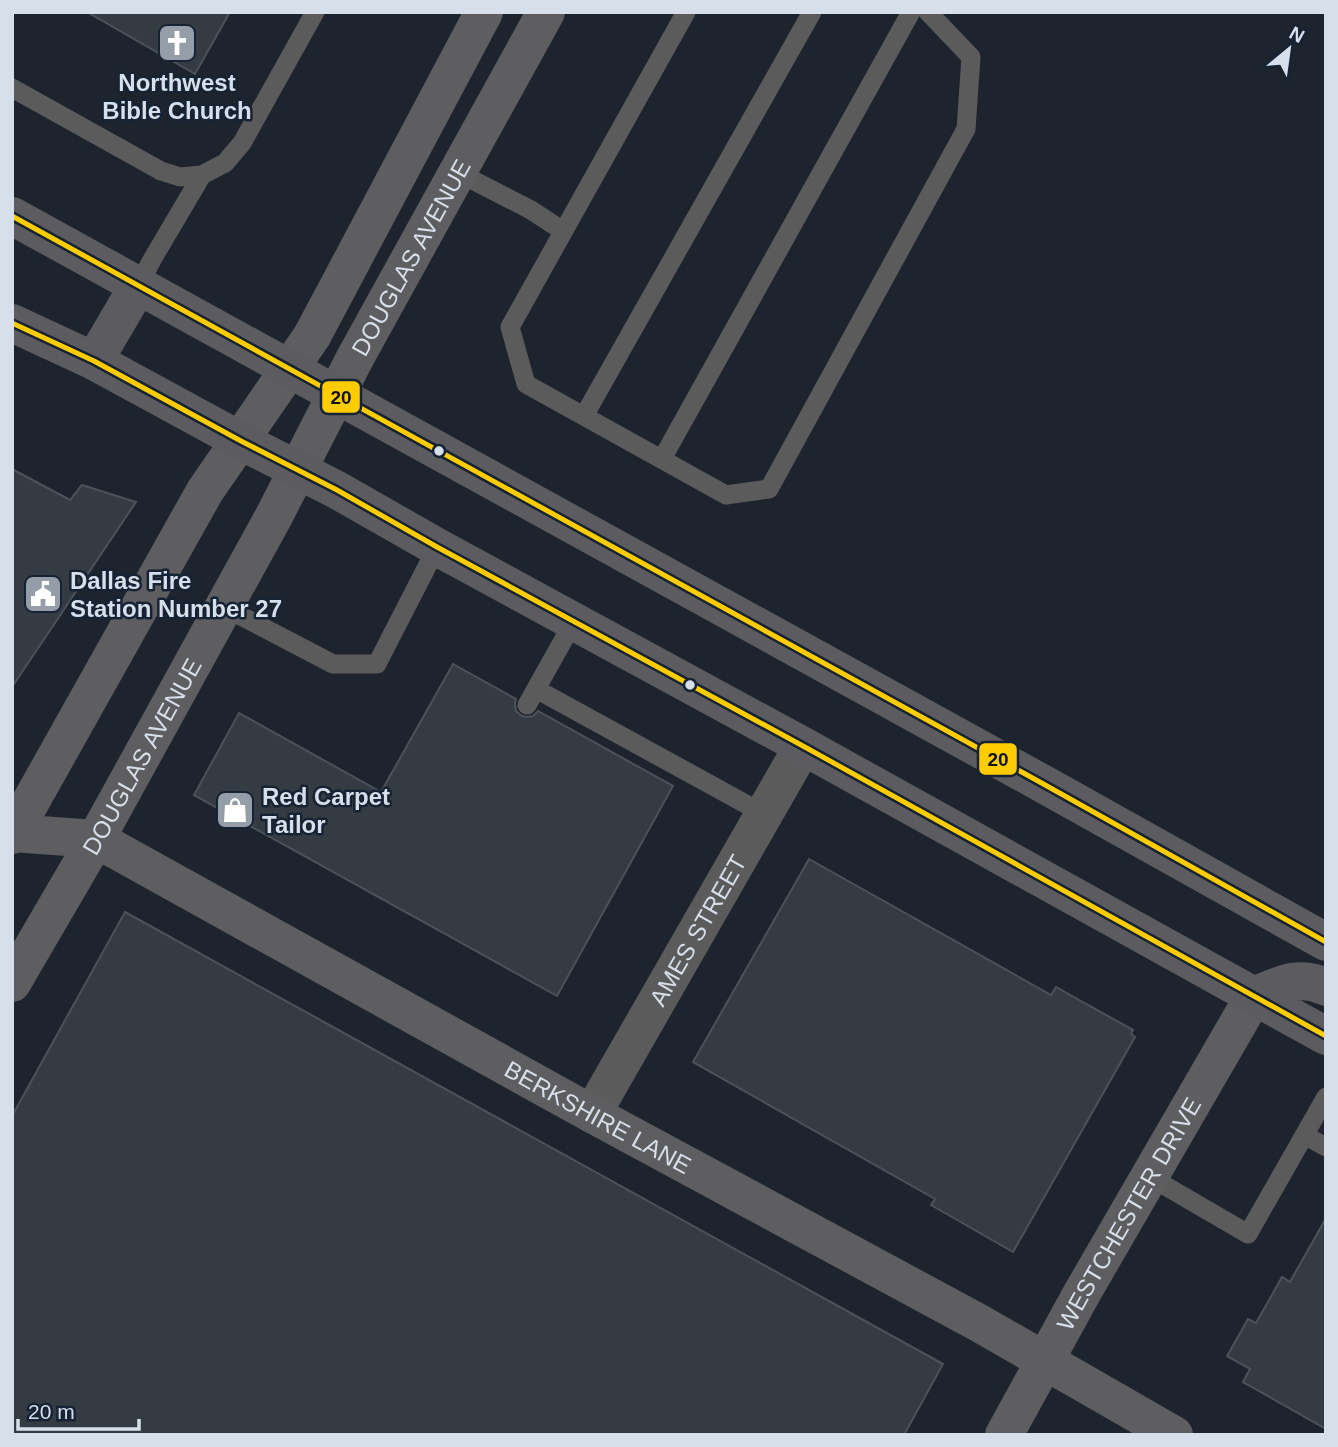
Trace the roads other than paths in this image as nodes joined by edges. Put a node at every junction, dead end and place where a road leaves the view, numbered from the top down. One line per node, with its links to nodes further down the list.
1 (315, 12): 10 (lane)
2 (484, 12): 16 (street, DOUGLAS AVENUE)
3 (546, 12): 9 (street, DOUGLAS AVENUE)
4 (686, 12): 12 (lane)
5 (812, 12): 18 (lane)
6 (911, 12): 20 (lane)
7 (928, 12): 20 (lane)
8 (12, 88): 10 (lane)
9 (457, 172): 12 (lane); 17 (street, DOUGLAS AVENUE)
10 (202, 175): 13 (lane)
11 (12, 216): 13 (main road)
12 (564, 231): 18 (lane)
13 (138, 286): 15 (main road); 16 (main road)
14 (12, 323): 15 (main road)
15 (94, 361): 19 (main road)
16 (290, 370): 17 (main road); 19 (street, DOUGLAS AVENUE)
17 (336, 396): 21 (street, DOUGLAS AVENUE); 29 (main road)
18 (584, 416): 20 (lane)
19 (241, 441): 21 (main road); 27 (street, DOUGLAS AVENUE)
20 (662, 459)
21 (298, 471): 22 (main road); 23 (street, DOUGLAS AVENUE)
22 (438, 547): 23 (lane); 24 (main road)
23 (224, 607): 28 (street, DOUGLAS AVENUE)
24 (574, 621): 25 (main road); 26 (lane)
25 (803, 746): 26 (street, AMES STREET); 32 (main road)
26 (764, 814): 35 (street, AMES STREET)
27 (13, 834): 28 (street, BERKSHIRE LANE)
28 (96, 839): 30 (street, DOUGLAS AVENUE); 35 (street, BERKSHIRE LANE)
29 (1326, 942)
30 (12, 983)
31 (1326, 987): 32 (main road)
32 (1254, 996): 33 (main road); 38 (street, WESTCHESTER DRIVE)
33 (1326, 1036)
34 (1326, 1097): 36 (lane)
35 (592, 1114): 39 (street, BERKSHIRE LANE)
36 (1304, 1135): 37 (lane); 38 (lane)
37 (1326, 1147)
38 (1150, 1177): 39 (street, WESTCHESTER DRIVE)
39 (1046, 1360): 40 (street, WESTCHESTER DRIVE); 41 (street, BERKSHIRE LANE)
40 (1004, 1435)
41 (1174, 1435)

